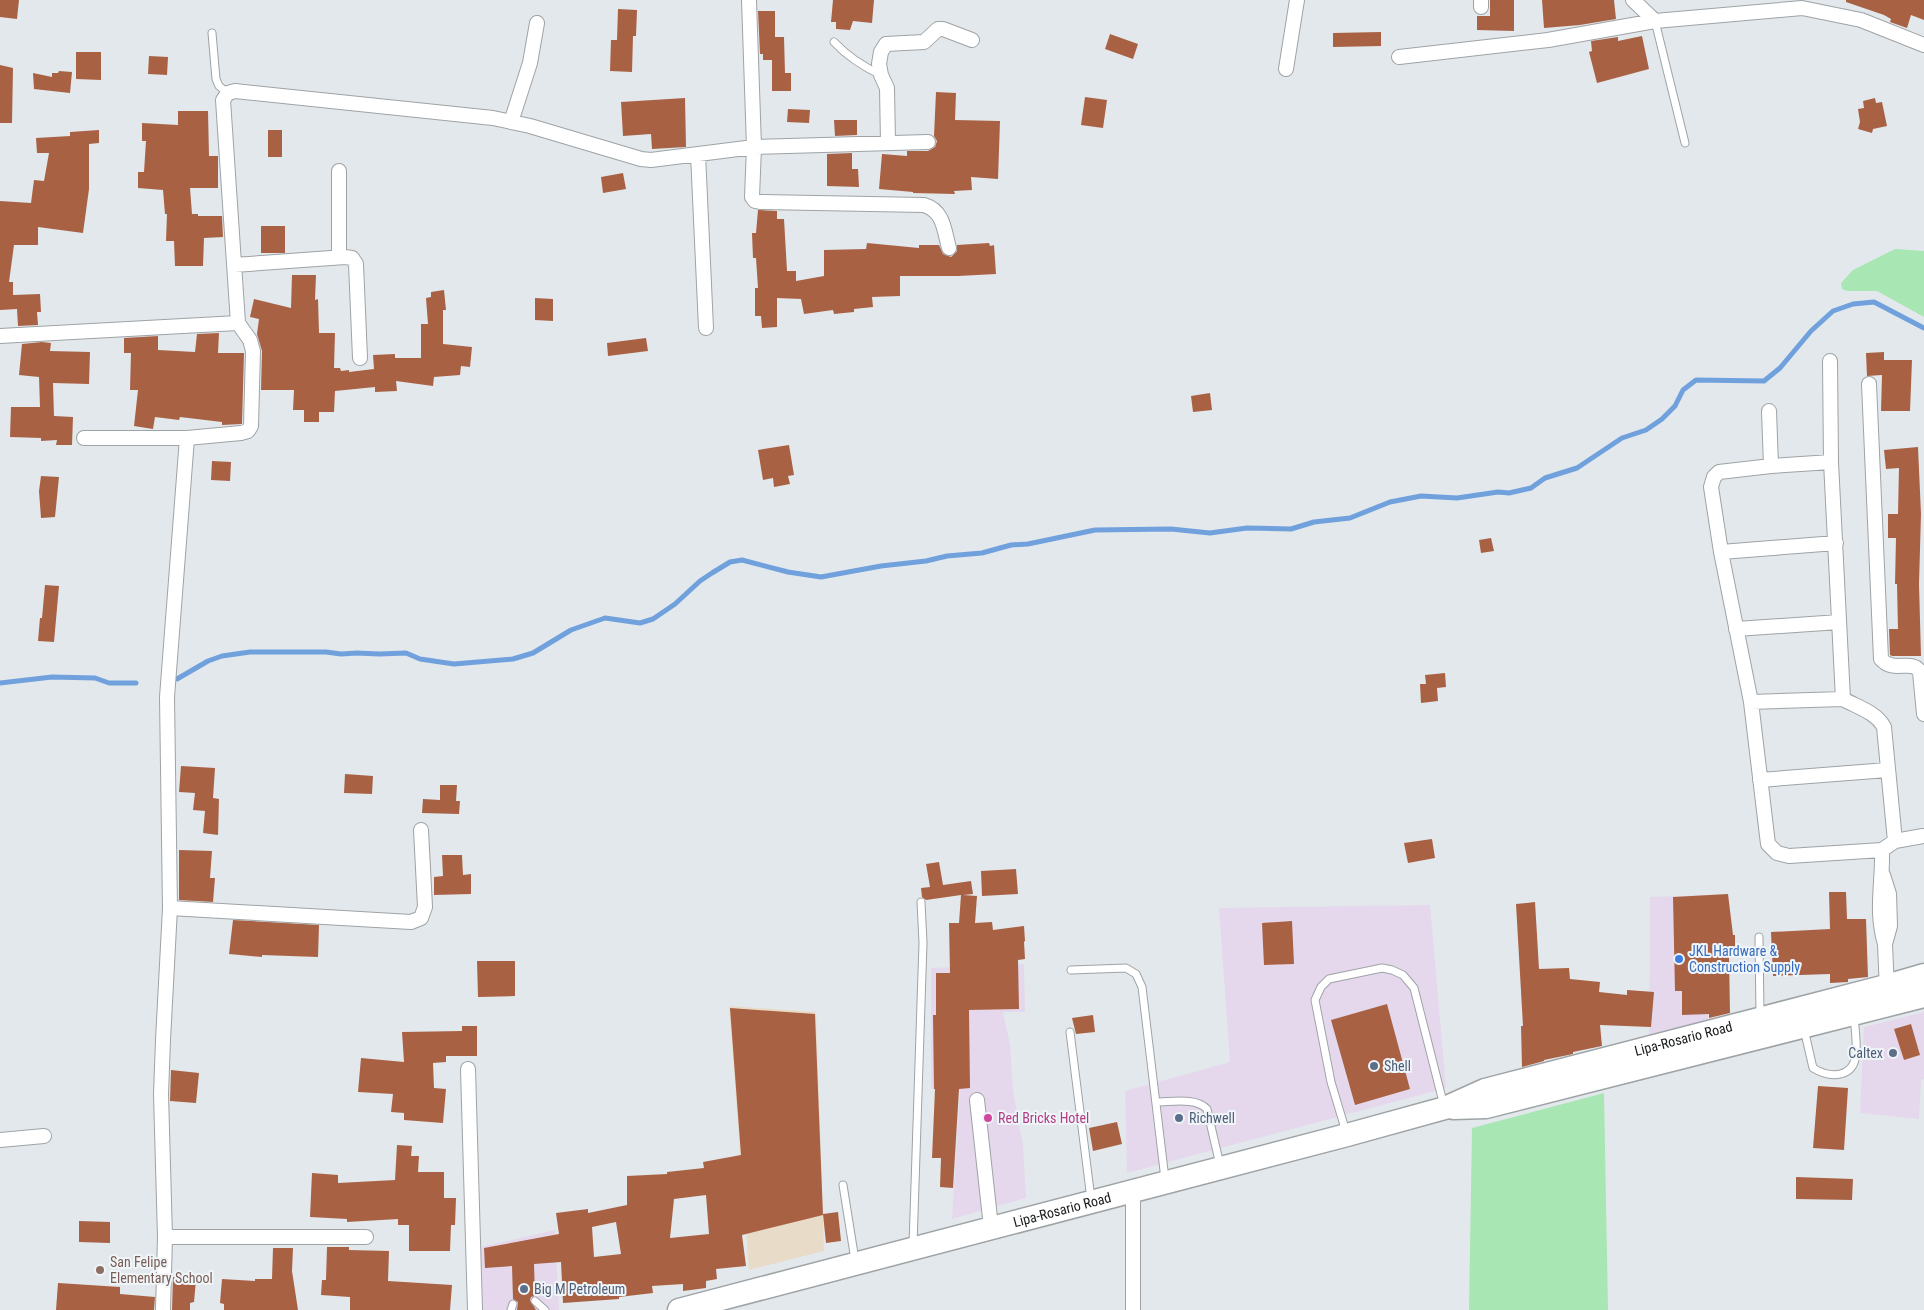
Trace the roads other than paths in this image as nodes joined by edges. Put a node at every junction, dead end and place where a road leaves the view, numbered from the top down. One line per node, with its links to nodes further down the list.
1 (749, 0): 18 (street)
2 (1297, 0): 11 (street)
3 (1633, 0): 4 (street)
4 (1655, 22): 9 (street); 10 (street); 17 (lane)
5 (537, 23): 14 (street)
6 (212, 33): 13 (lane)
7 (972, 40): 12 (street)
8 (834, 42): 12 (lane)
9 (1924, 46)
10 (1400, 57)
11 (1286, 70)
12 (881, 75): 16 (street)
13 (228, 93): 14 (street); 23 (street)
14 (511, 122): 19 (street)
15 (928, 142): 16 (street)
16 (888, 143): 18 (street)
17 (1685, 143)
18 (754, 147): 19 (street); 21 (street)
19 (698, 154): 25 (street)
20 (339, 171): 22 (street)
21 (949, 248)
22 (339, 257): 23 (street); 27 (street)
23 (234, 265): 24 (street)
24 (238, 323): 26 (street); 32 (street)
25 (706, 328)
26 (0, 336)
27 (360, 358)
28 (1830, 361): 33 (street)
29 (1869, 384): 41 (street)
30 (1769, 411): 34 (street)
31 (84, 438): 32 (street)
32 (187, 438): 49 (street)
33 (1831, 462): 34 (street); 35 (street)
34 (1771, 466): 36 (street)
35 (1836, 543): 36 (street); 37 (street)
36 (1721, 552): 38 (street)
37 (1839, 622): 38 (street); 39 (street)
38 (1736, 628): 40 (street)
39 (1843, 700): 40 (street); 42 (street)
40 (1751, 702): 43 (street)
41 (1924, 714)
42 (1887, 770): 43 (street); 46 (street)
43 (1760, 780): 47 (street)
44 (421, 830): 49 (street)
45 (1923, 836): 46 (street)
46 (1895, 841): 47 (street)
47 (1882, 850): 53 (street)
48 (921, 902): 74 (lane)
49 (170, 908): 73 (street)
50 (1759, 937): 56 (lane)
51 (1071, 970): 61 (lane)
52 (1924, 975): 53 (main road, Lipa-Rosario Road)
53 (1888, 995): 54 (main road, Lipa-Rosario Road); 55 (main road, Lipa-Rosario Road); 56 (main road, Lipa-Rosario Road)
54 (1924, 996)
55 (1853, 1013): 57 (main road, Lipa-Rosario Road); 57 (lane)
56 (1760, 1018): 62 (main road, Lipa-Rosario Road)
57 (1803, 1026): 62 (main road, Lipa-Rosario Road)
58 (1070, 1032): 70 (lane)
59 (468, 1069): 78 (street)
60 (977, 1100): 71 (street)
61 (1156, 1102): 66 (lane); 67 (lane)
62 (1445, 1108): 63 (main road, Lipa-Rosario Road); 63 (lane)
63 (1347, 1135): 66 (main road, Lipa-Rosario Road)
64 (44, 1136): 65 (street)
65 (0, 1140)
66 (1220, 1168): 67 (main road, Lipa-Rosario Road)
67 (1165, 1182): 69 (main road, Lipa-Rosario Road)
68 (843, 1186): 75 (lane)
69 (1133, 1191): 70 (main road, Lipa-Rosario Road); 81 (street)
70 (1092, 1202): 71 (main road, Lipa-Rosario Road)
71 (991, 1227): 74 (main road, Lipa-Rosario Road)
72 (366, 1237): 73 (street)
73 (165, 1238): 77 (street)
74 (913, 1248): 75 (main road, Lipa-Rosario Road)
75 (855, 1263): 80 (main road, Lipa-Rosario Road)
76 (535, 1301): 79 (lane)
77 (163, 1310)
78 (475, 1310)
79 (545, 1310)
80 (679, 1310)
81 (1134, 1310)

